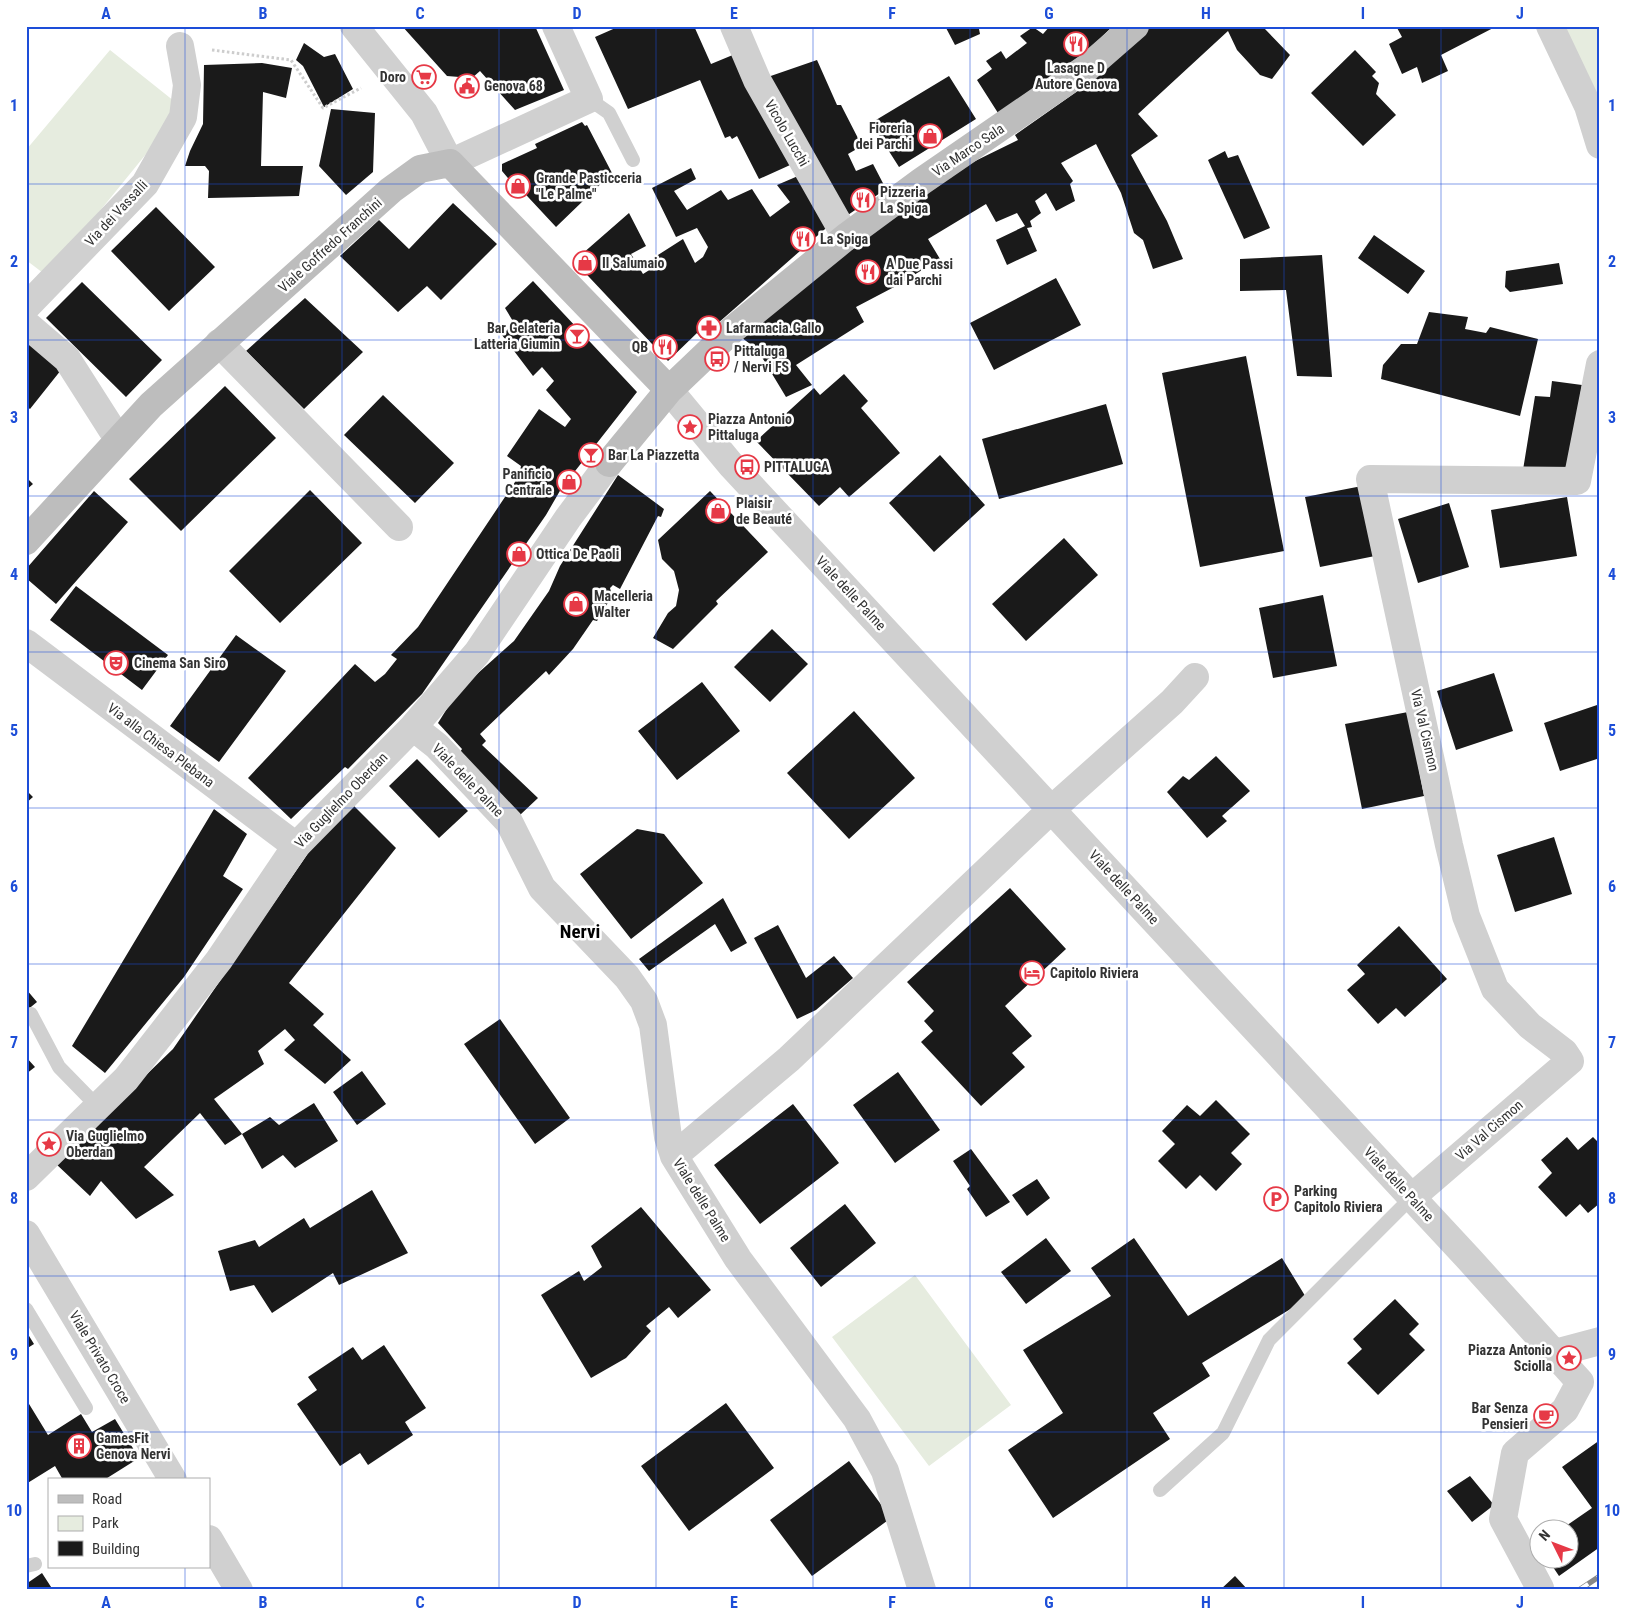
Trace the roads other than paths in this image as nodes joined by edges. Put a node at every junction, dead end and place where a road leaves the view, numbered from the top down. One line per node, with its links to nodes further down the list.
1 (354, 26): 10 (street)
2 (556, 26): 7 (street)
3 (734, 26): 11 (street, Vicolo Lucchi)
4 (1134, 26): 11 (street, Via Marco Sala)
5 (1550, 26): 8 (street)
6 (180, 46): 12 (street, Via dei Vassalli)
7 (589, 99): 9 (lane); 10 (street)
8 (1600, 145)
9 (633, 160)
10 (450, 163): 14 (street, Viale Goffredo Franchini); 16 (street)
11 (846, 237): 16 (street, Via Marco Sala)
12 (26, 306)
13 (26, 324): 17 (street)
14 (219, 343): 17 (street, Viale Goffredo Franchini); 18 (street)
15 (1600, 364): 29 (street, Via Val Cismon)
16 (663, 383): 22 (street, Via Guglielmo Oberdan); 23 (street, Viale delle Palme)
17 (118, 439): 19 (street, Viale Goffredo Franchini)
18 (399, 527)
19 (26, 541)
20 (26, 643): 24 (street, Via alla Chiesa Plebana)
21 (1195, 677): 23 (street)
22 (413, 727): 24 (street, Via Guglielmo Oberdan); 27 (street, Viale delle Palme)
23 (1052, 809): 27 (street); 29 (street, Viale delle Palme)
24 (296, 846): 26 (street, Via Guglielmo Oberdan)
25 (31, 1014): 26 (lane)
26 (98, 1107): 28 (street, Via Guglielmo Oberdan)
27 (674, 1156): 41 (street, Viale delle Palme)
28 (26, 1177)
29 (1412, 1198): 33 (street, Viale delle Palme); 37 (lane)
30 (26, 1234): 36 (street, Viale Privato Croce)
31 (26, 1309): 35 (lane)
32 (1600, 1342): 33 (street)
33 (1555, 1353): 34 (street, Viale delle Palme)
34 (1590, 1379): 39 (street, Viale delle Palme)
35 (86, 1408)
36 (172, 1478)
37 (1160, 1490)
38 (210, 1541): 40 (street)
39 (1540, 1588)
40 (239, 1590)
41 (922, 1590)

